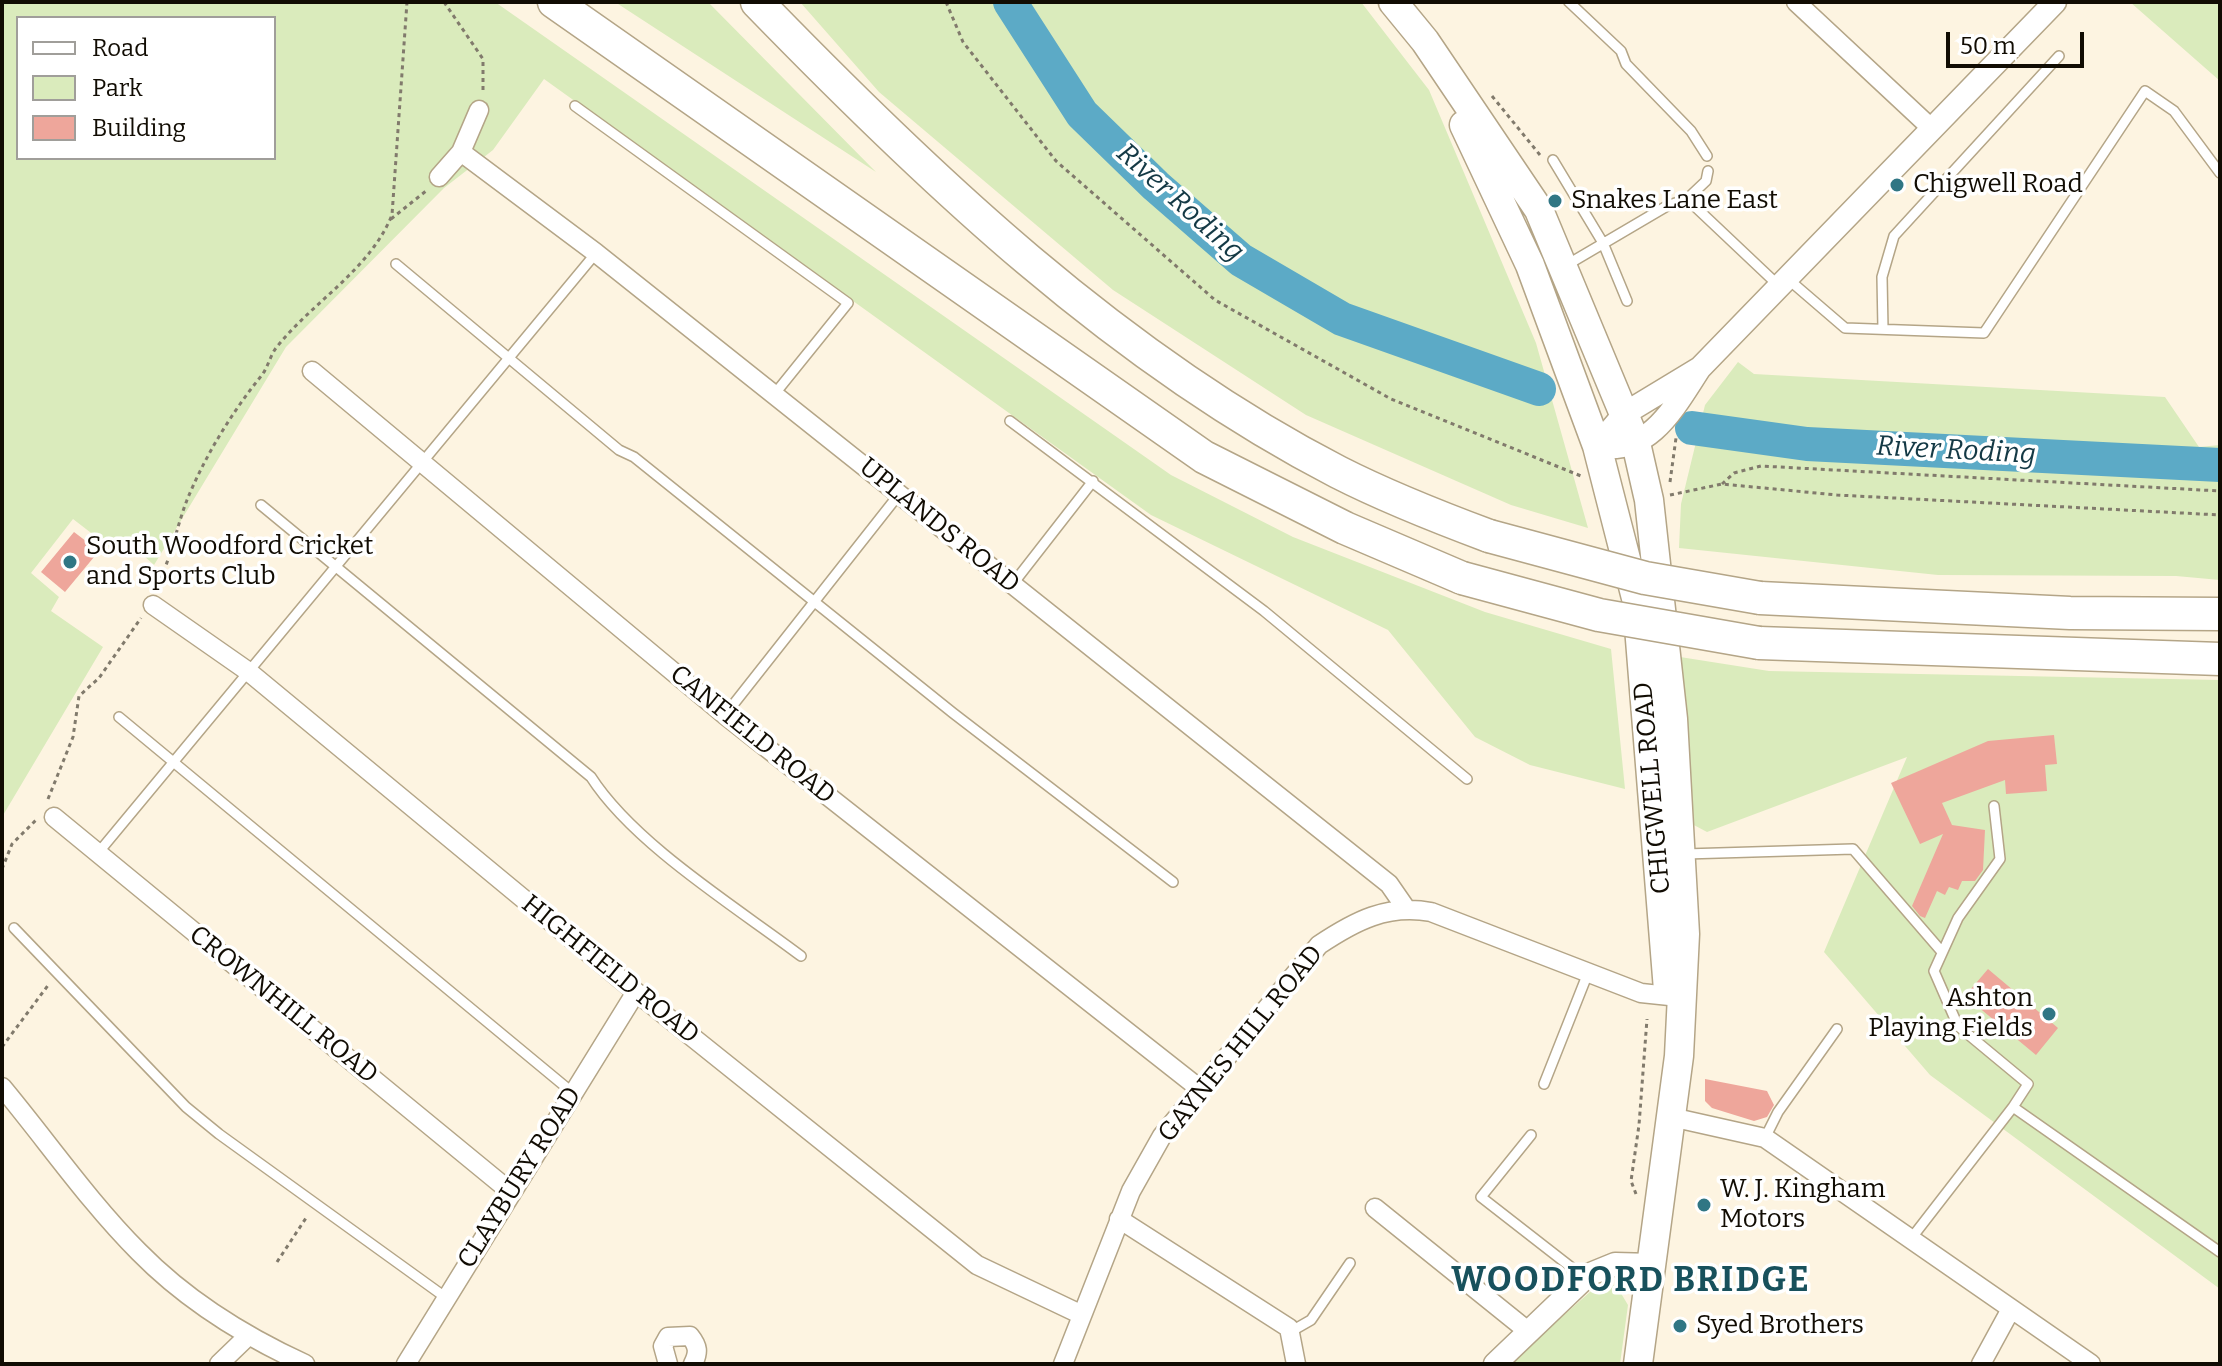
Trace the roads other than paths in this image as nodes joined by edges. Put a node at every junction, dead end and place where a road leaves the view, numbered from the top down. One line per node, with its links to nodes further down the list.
1 (554, 2): 43 (highway, bridge)
2 (757, 2): 42 (highway, bridge)
3 (1393, 2): 7 (main road, CHIGWELL ROAD)
4 (1569, 2): 13 (lane)
5 (1796, 2): 11 (street)
6 (2055, 2): 11 (street)
7 (1425, 41): 22 (main road, CHIGWELL ROAD); 33 (main road, CHIGWELL ROAD)
8 (2059, 56): 25 (lane)
9 (481, 104): 12 (street)
10 (575, 106): 29 (lane)
11 (1930, 127): 23 (street)
12 (461, 152): 17 (street); 20 (street, UPLANDS ROAD)
13 (1707, 156)
14 (1553, 160): 19 (lane)
15 (1708, 171): 18 (lane)
16 (2220, 173): 25 (lane)
17 (439, 177)
18 (1687, 199): 19 (lane); 23 (lane)
19 (1603, 243): 22 (lane); 24 (lane)
20 (596, 253): 26 (lane); 29 (street, UPLANDS ROAD)
21 (396, 264): 26 (lane)
22 (1563, 267): 30 (main road, CHIGWELL ROAD)
23 (1782, 281): 25 (lane); 27 (street)
24 (1627, 301)
25 (1883, 329)
26 (508, 357): 34 (lane); 40 (lane)
27 (1700, 368): 30 (street); 32 (street)
28 (312, 371): 34 (street, CANFIELD ROAD)
29 (773, 396): 36 (street, UPLANDS ROAD)
30 (1624, 414): 32 (main road, CHIGWELL ROAD); 33 (street)
31 (1010, 421): 35 (lane)
32 (1636, 443): 33 (street); 52 (main road, CHIGWELL ROAD)
33 (1597, 446): 55 (main road, CHIGWELL ROAD)
34 (421, 465): 38 (lane); 45 (street, CANFIELD ROAD)
35 (1093, 481): 39 (lane); 48 (lane)
36 (900, 493): 39 (street, UPLANDS ROAD); 40 (lane)
37 (261, 505): 38 (lane)
38 (337, 567): 44 (lane); 58 (lane)
39 (1012, 585): 54 (street, UPLANDS ROAD)
40 (815, 602): 45 (lane); 53 (lane)
41 (149, 604): 44 (street, HIGHFIELD ROAD)
42 (2220, 614)
43 (2220, 659)
44 (249, 672): 47 (lane); 60 (street, HIGHFIELD ROAD)
45 (725, 715): 65 (street, CANFIELD ROAD)
46 (119, 717): 47 (lane)
47 (173, 763): 51 (lane); 66 (lane)
48 (1467, 779)
49 (1994, 806): 57 (lane)
50 (47, 813): 51 (street, CROWNHILL ROAD)
51 (98, 853): 71 (street, CROWNHILL ROAD)
52 (1683, 854): 55 (lane); 57 (lane); 61 (main road, CHIGWELL ROAD)
53 (1173, 882)
54 (1407, 910): 59 (street, GAYNES HILL ROAD); 65 (street, GAYNES HILL ROAD)
55 (1663, 917): 61 (main road, CHIGWELL ROAD)
56 (14, 928): 79 (lane)
57 (1942, 952): 67 (lane)
58 (801, 956)
59 (1588, 973): 61 (street, GAYNES HILL ROAD); 63 (lane)
60 (636, 992): 66 (street, CLAYBURY ROAD); 81 (street, HIGHFIELD ROAD)
61 (1675, 997): 68 (main road, CHIGWELL ROAD)
62 (1837, 1029): 70 (lane)
63 (1544, 1084)
64 (2, 1087): 84 (street)
65 (1200, 1089): 73 (street, GAYNES HILL ROAD)
66 (573, 1093): 71 (street, CLAYBURY ROAD)
67 (2013, 1107): 74 (lane); 75 (lane)
68 (1671, 1117): 70 (street); 77 (main road, CHIGWELL ROAD)
69 (1531, 1135): 78 (lane)
70 (1765, 1138): 74 (street)
71 (512, 1193): 79 (street, CLAYBURY ROAD)
72 (1375, 1208): 83 (street)
73 (1119, 1219): 81 (street, GAYNES HILL ROAD); 82 (street)
74 (1910, 1240): 80 (street)
75 (2220, 1252)
76 (1350, 1263): 82 (lane)
77 (1653, 1265): 78 (street); 93 (main road, CHIGWELL ROAD)
78 (1585, 1278): 83 (street)
79 (445, 1297): 87 (street, CLAYBURY ROAD)
80 (2011, 1309): 94 (street); 95 (street)
81 (1080, 1314): 90 (street, GAYNES HILL ROAD)
82 (1290, 1332): 91 (street)
83 (1529, 1332): 92 (street)
84 (247, 1337): 85 (street); 86 (street)
85 (219, 1364)
86 (305, 1364)
87 (406, 1364)
88 (668, 1364): 89 (street)
89 (693, 1364)
90 (1063, 1364)
91 (1296, 1364)
92 (1495, 1364)
93 (1638, 1364)
94 (1981, 1364)
95 (2091, 1364)

